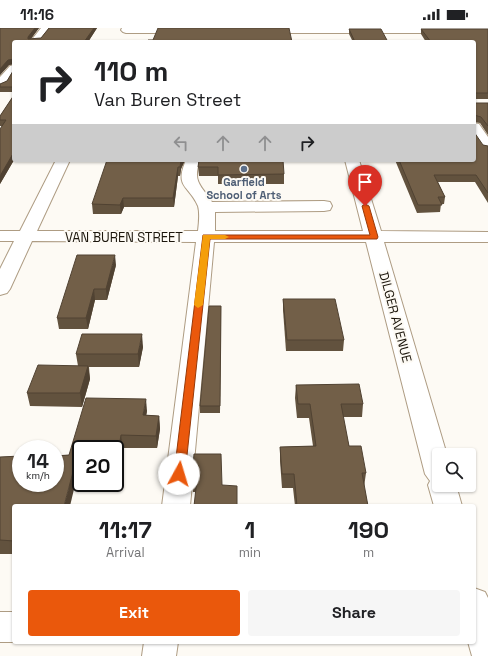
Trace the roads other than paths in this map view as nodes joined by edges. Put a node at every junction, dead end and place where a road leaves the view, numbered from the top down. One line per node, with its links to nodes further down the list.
1 (46, 28): 8 (street)
2 (126, 29): 5 (street); 9 (street)
3 (315, 29): 4 (street); 6 (street); 10 (street)
4 (410, 29): 7 (street); 11 (street)
5 (196, 30)
6 (249, 30)
7 (488, 30)
8 (37, 40)
9 (121, 40)
10 (318, 40)
11 (417, 40)
12 (12, 64): 13 (street)
13 (0, 85)
14 (476, 130): 15 (street)
15 (488, 148)
16 (62, 162): 22 (street)
17 (192, 162): 20 (street)
18 (353, 162): 24 (street, DILGER AVENUE)
19 (324, 206): 20 (street)
20 (206, 207): 23 (street)
21 (0, 236): 22 (street, VAN BUREN STREET)
22 (25, 236): 23 (street, VAN BUREN STREET); 26 (street)
23 (206, 237): 24 (street, VAN BUREN STREET); 29 (street)
24 (374, 237): 25 (street, VAN BUREN STREET); 27 (street, DILGER AVENUE)
25 (488, 237)
26 (0, 289)
27 (432, 448)
28 (444, 492): 30 (street)
29 (176, 504)
30 (447, 504)
31 (0, 627): 32 (street)
32 (12, 627)
33 (161, 644): 34 (street)
34 (159, 656)

